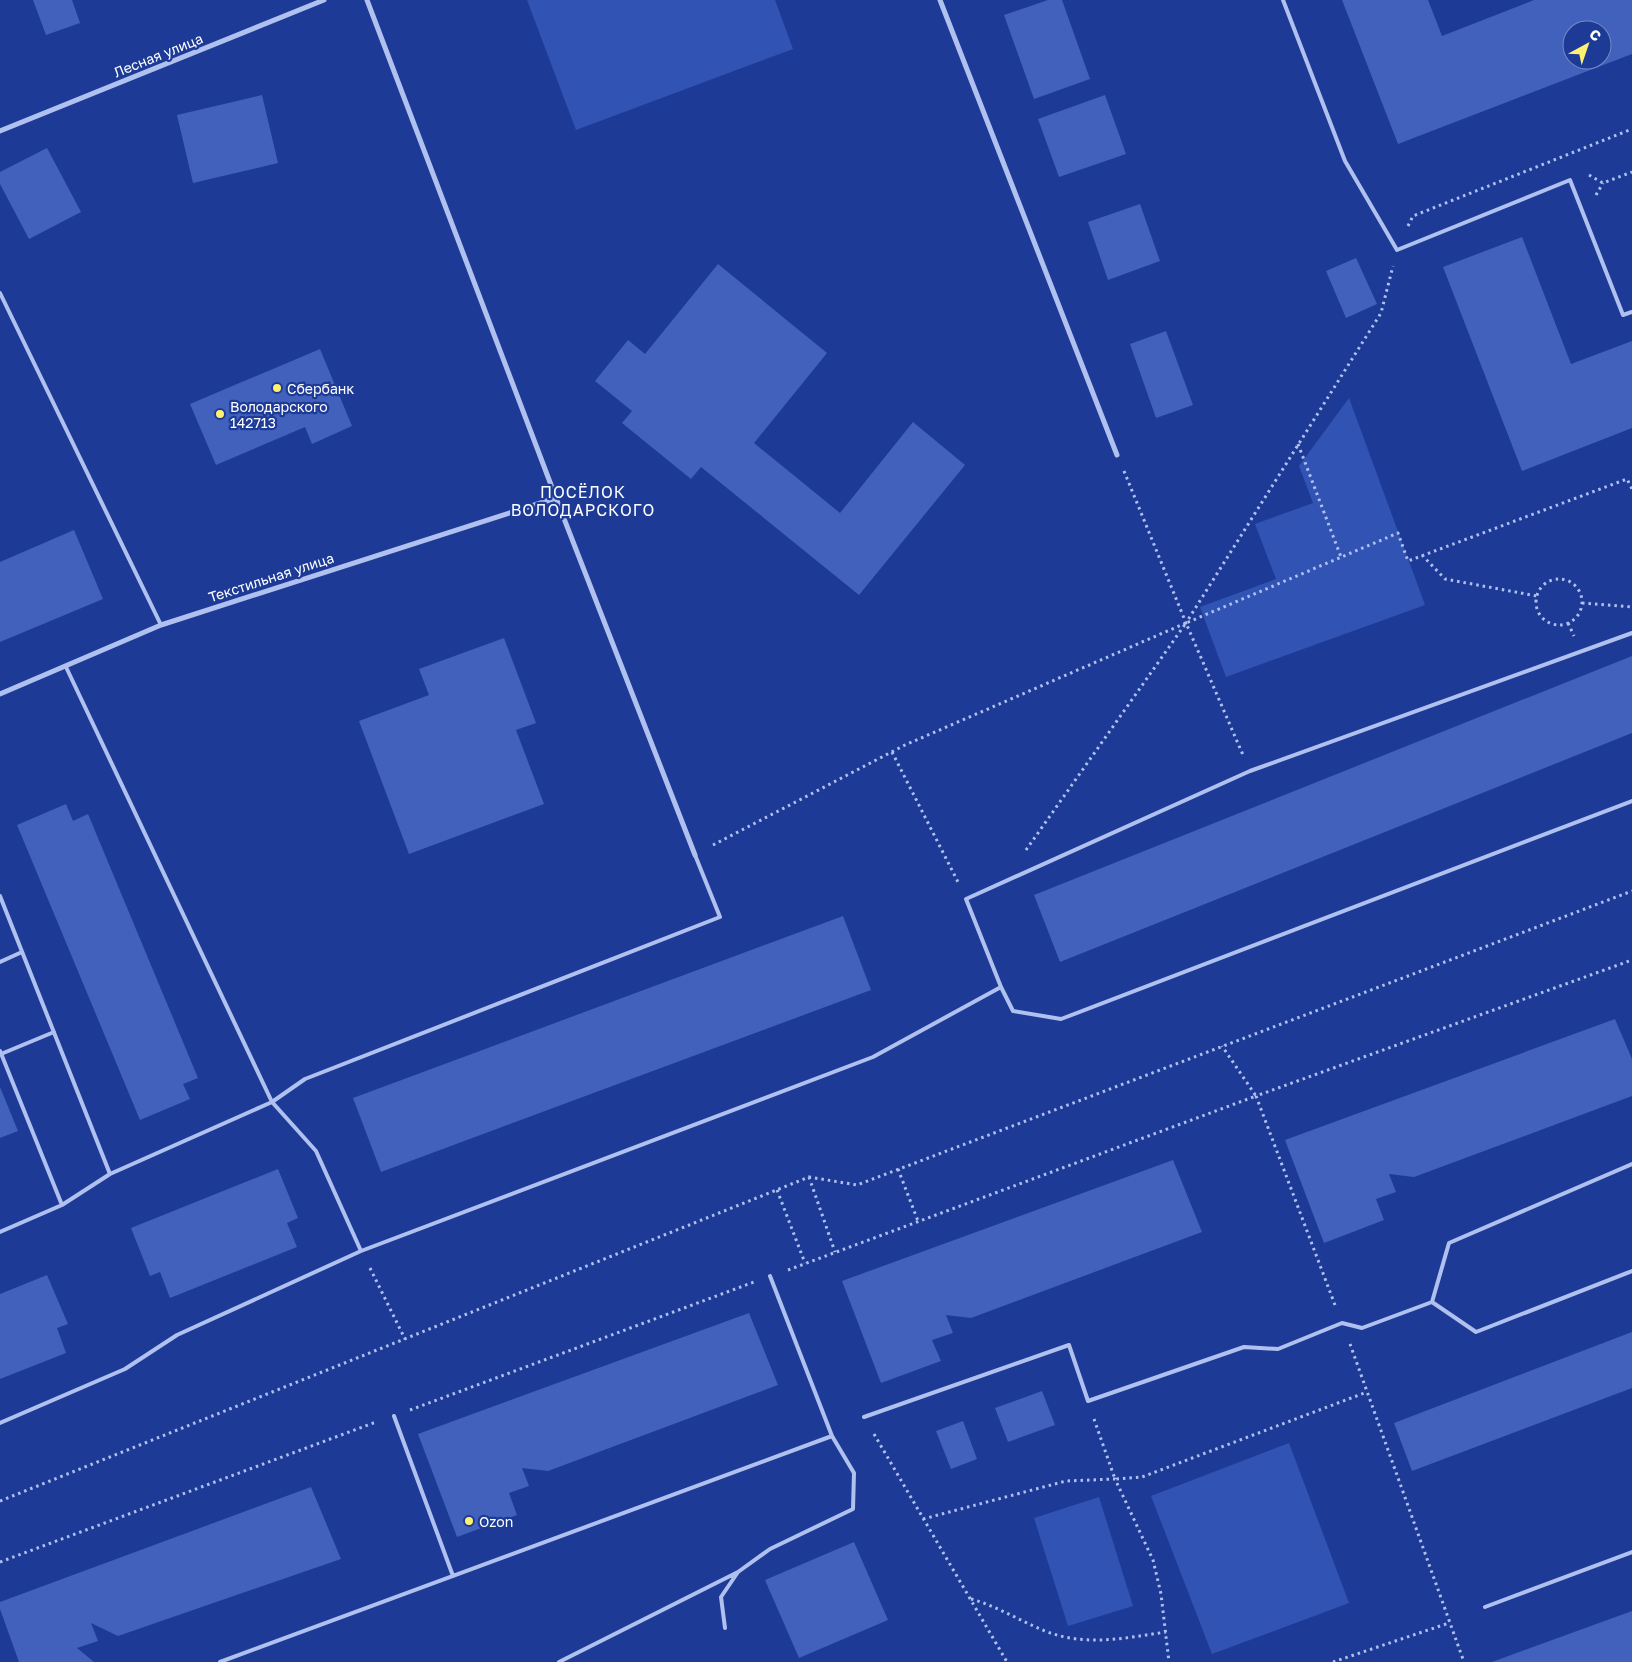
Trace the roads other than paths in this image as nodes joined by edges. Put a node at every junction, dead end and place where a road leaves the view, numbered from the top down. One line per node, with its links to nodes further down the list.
1 (324, 0): 5 (street, Лесная улица)
2 (367, 0): 9 (street)
3 (940, 0): 8 (street)
4 (1283, 0): 7 (lane)
5 (0, 131)
6 (0, 293): 10 (lane)
7 (1632, 312)
8 (1117, 455)
9 (556, 498): 10 (street, Текстильная улица); 15 (street)
10 (161, 625): 12 (street, Текстильная улица)
11 (1632, 633): 19 (lane)
12 (66, 667): 13 (street, Текстильная улица); 22 (lane)
13 (0, 694)
14 (1632, 801): 19 (lane)
15 (694, 855): 22 (lane)
16 (0, 896): 17 (lane)
17 (22, 952): 18 (lane); 20 (lane)
18 (0, 962)
19 (1001, 987): 27 (lane)
20 (54, 1032): 21 (lane); 24 (lane)
21 (1, 1052): 25 (lane)
22 (272, 1102): 24 (lane); 27 (lane)
23 (1632, 1164): 30 (lane)
24 (110, 1174): 25 (lane)
25 (62, 1205): 26 (lane)
26 (0, 1232)
27 (361, 1251): 33 (lane)
28 (1632, 1271): 30 (lane)
29 (770, 1276): 34 (lane)
30 (1432, 1302): 32 (lane)
31 (394, 1416): 37 (lane)
32 (864, 1417)
33 (0, 1423)
34 (832, 1436): 36 (lane); 37 (lane)
35 (1632, 1552): 38 (lane)
36 (738, 1572): 39 (lane); 41 (lane)
37 (453, 1576): 40 (lane)
38 (1485, 1607)
39 (725, 1628)
40 (220, 1662)
41 (559, 1662)

